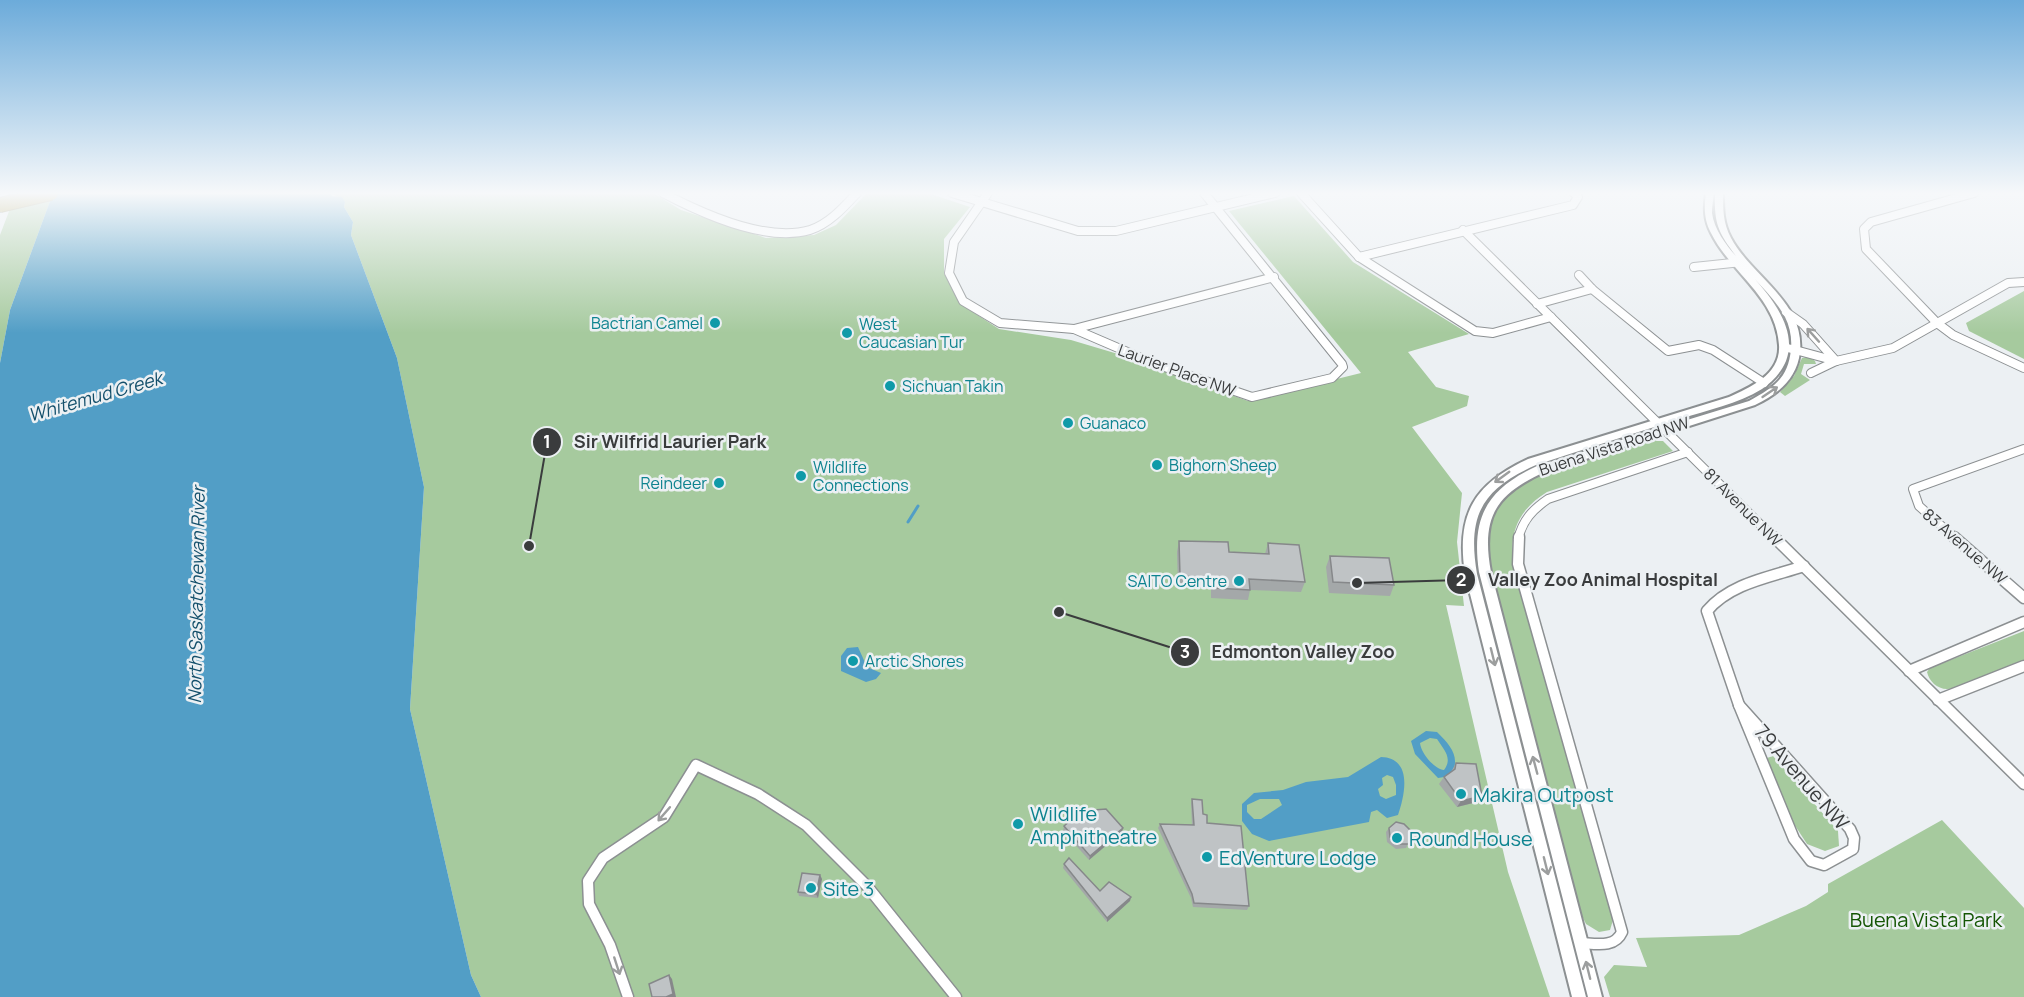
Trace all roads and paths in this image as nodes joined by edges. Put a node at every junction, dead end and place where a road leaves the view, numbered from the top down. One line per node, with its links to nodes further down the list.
1 (956, 240): 20 (street, Laurier Place NW)
2 (1243, 240): 13 (street, Laurier Place NW)
3 (1343, 240): 9 (street)
4 (1426, 240): 9 (street)
5 (1473, 240): 16 (street, 81 Avenue NW)
6 (1719, 240): 10 (street)
7 (1728, 240): 10 (street)
8 (1865, 240): 19 (street)
9 (1359, 257): 21 (street)
10 (1741, 262): 11 (street); 17 (street); 22 (street)
11 (1694, 267)
12 (1579, 275): 15 (street)
13 (1274, 277): 20 (street, Laurier Place NW); 20 (street, Laurier Place NW)
14 (2024, 282): 19 (street)
15 (1592, 289): 16 (street); 27 (street)
16 (1537, 304): 18 (street, 81 Avenue NW)
17 (1786, 312): 23 (street); 24 (street, one-way to 17)
18 (1551, 317): 21 (street); 28 (street, 81 Avenue NW)
19 (1937, 323): 24 (street); 25 (street)
20 (1074, 329)
21 (1475, 331)
22 (1784, 347): 23 (street); 27 (street, Buena Vista Road NW)
23 (1797, 351): 24 (street); 28 (street, Buena Vista Road NW, one-way to 23)
24 (1836, 361): 26 (street)
25 (2024, 368)
26 (1811, 373)
27 (1764, 383): 28 (street, Buena Vista Road NW)
28 (1661, 426): 30 (street, 81 Avenue NW); 39 (street, Buena Vista Road NW, one-way to 28); 42 (street, Buena Vista Road NW, one-way to 42)
29 (2024, 449): 32 (street, 83 Avenue NW)
30 (1688, 452): 31 (street, 81 Avenue NW); 39 (street, Buena Vista Road NW)
31 (1804, 567): 35 (street, 81 Avenue NW); 37 (street, 79 Avenue NW)
32 (2024, 598)
33 (2024, 622): 35 (street)
34 (2024, 666): 36 (street)
35 (1909, 670): 36 (street, 81 Avenue NW)
36 (1938, 700): 38 (street, 81 Avenue NW)
37 (1739, 705): 37 (street, 79 Avenue NW)
38 (2024, 784)
39 (1582, 943): 43 (street, Buena Vista Road NW, one-way to 39)
40 (628, 997): 41 (street, one-way to 40)
41 (956, 997)
42 (1579, 997)
43 (1595, 997)

